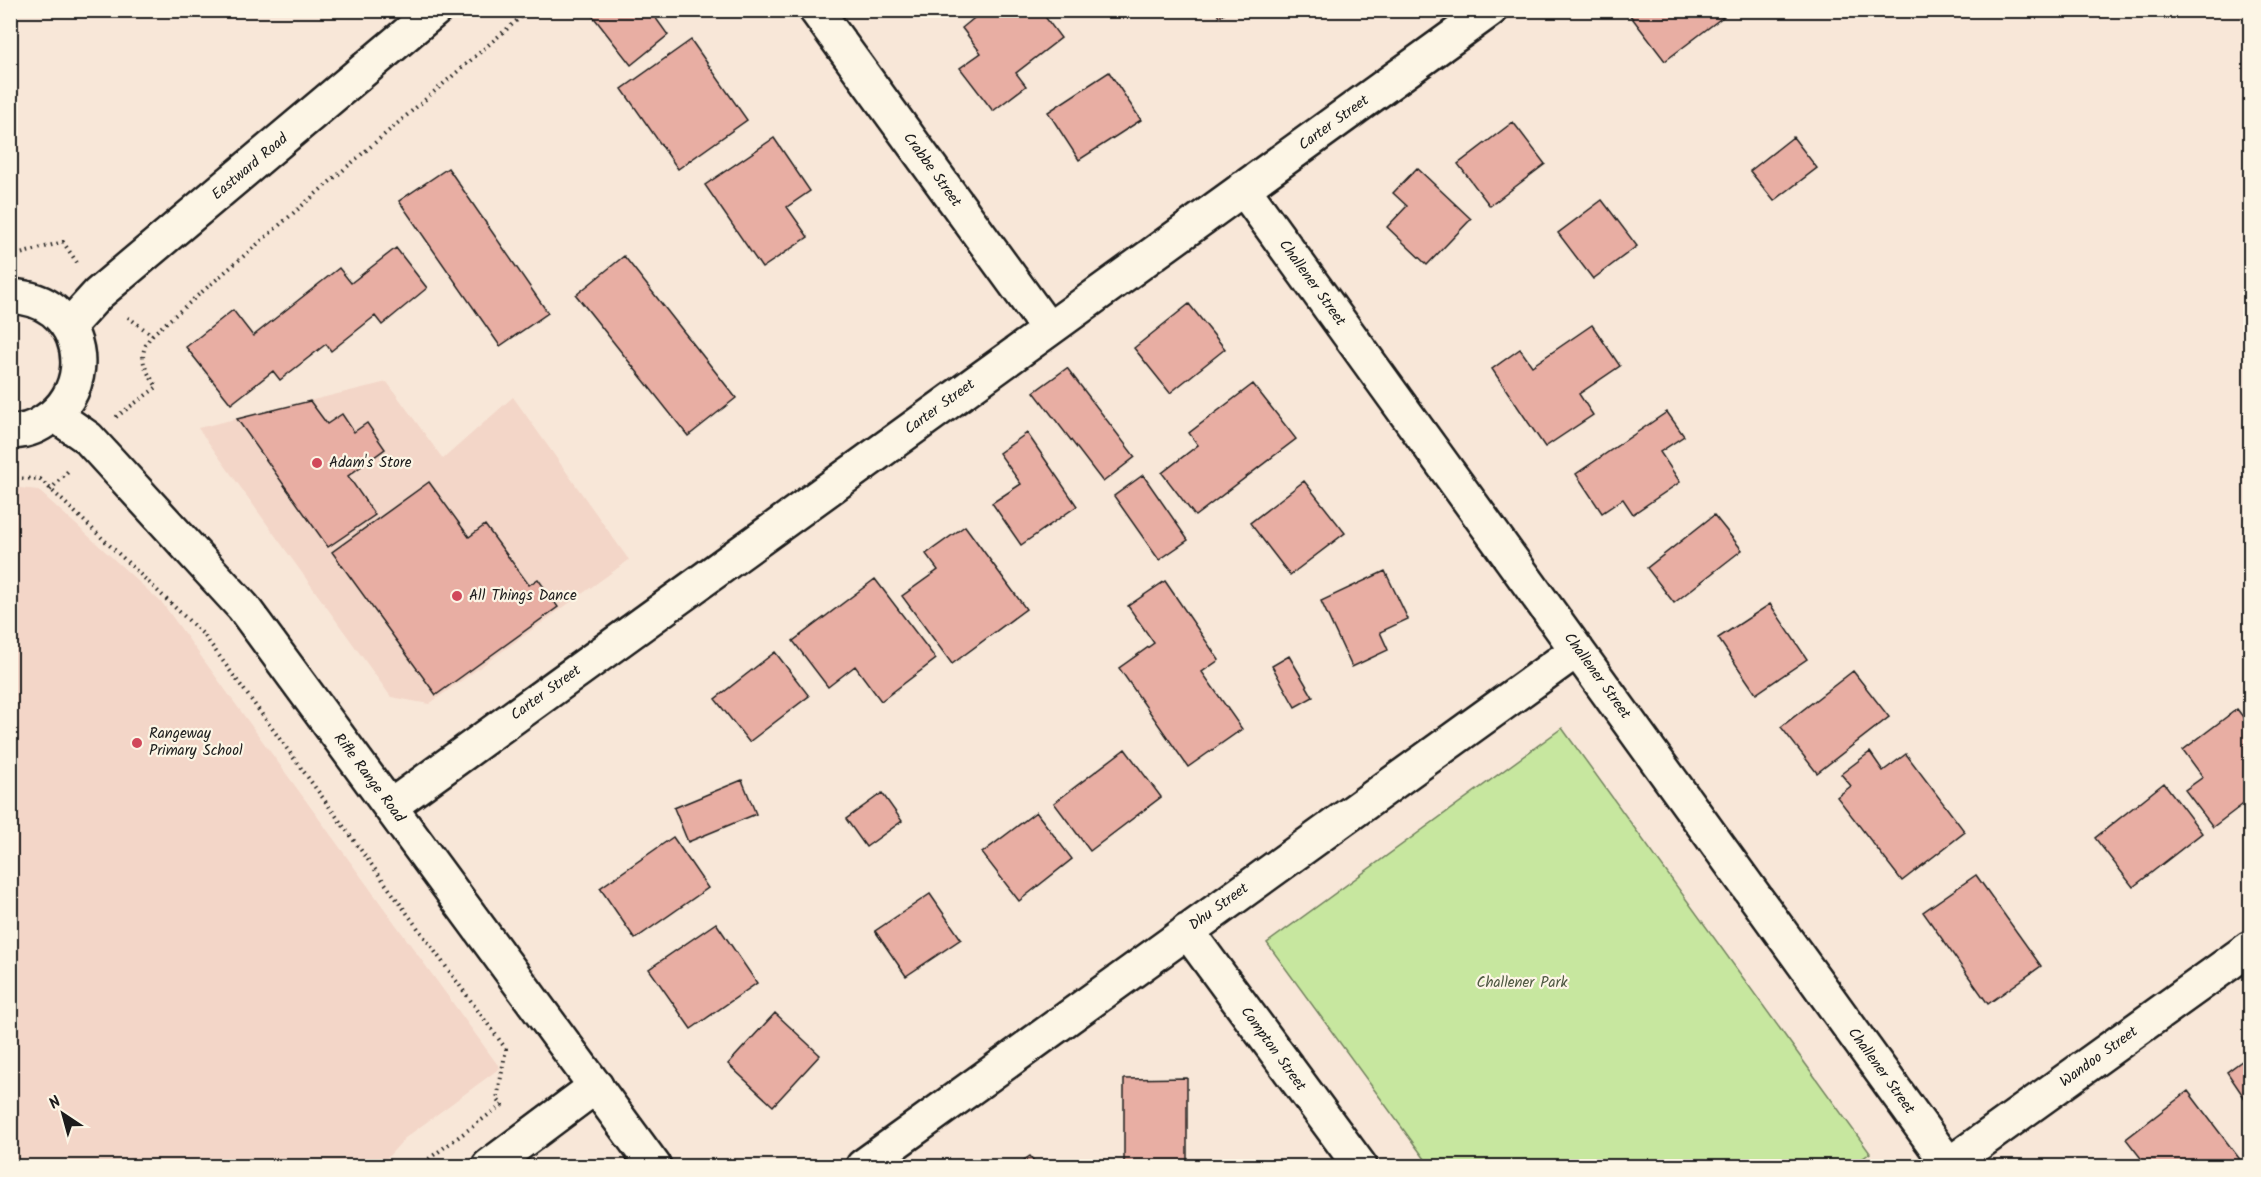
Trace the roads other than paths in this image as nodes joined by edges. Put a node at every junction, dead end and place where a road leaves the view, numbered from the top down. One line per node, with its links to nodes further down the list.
1 (435, 10): 6 (street, Eastward Road)
2 (816, 10): 7 (street, Crabbe Street)
3 (1490, 10): 4 (street, Carter Street)
4 (1243, 188): 7 (street, Carter Street); 10 (street, Challener Street)
5 (10, 296): 6 (street)
6 (68, 327): 8 (street)
7 (1048, 329): 11 (street, Carter Street)
8 (55, 415): 9 (street); 11 (street, Rifle Range Road)
9 (10, 432)
10 (1578, 650): 12 (street, Dhu Street); 15 (street, Challener Street)
11 (391, 806): 14 (street, Rifle Range Road)
12 (1187, 931): 18 (street, Dhu Street); 19 (street, Compton Street)
13 (2250, 948): 15 (street, Wandoo Street)
14 (596, 1086): 16 (street); 17 (street, Rifle Range Road)
15 (1948, 1166)
16 (489, 1167)
17 (654, 1167)
18 (863, 1167)
19 (1360, 1167)

